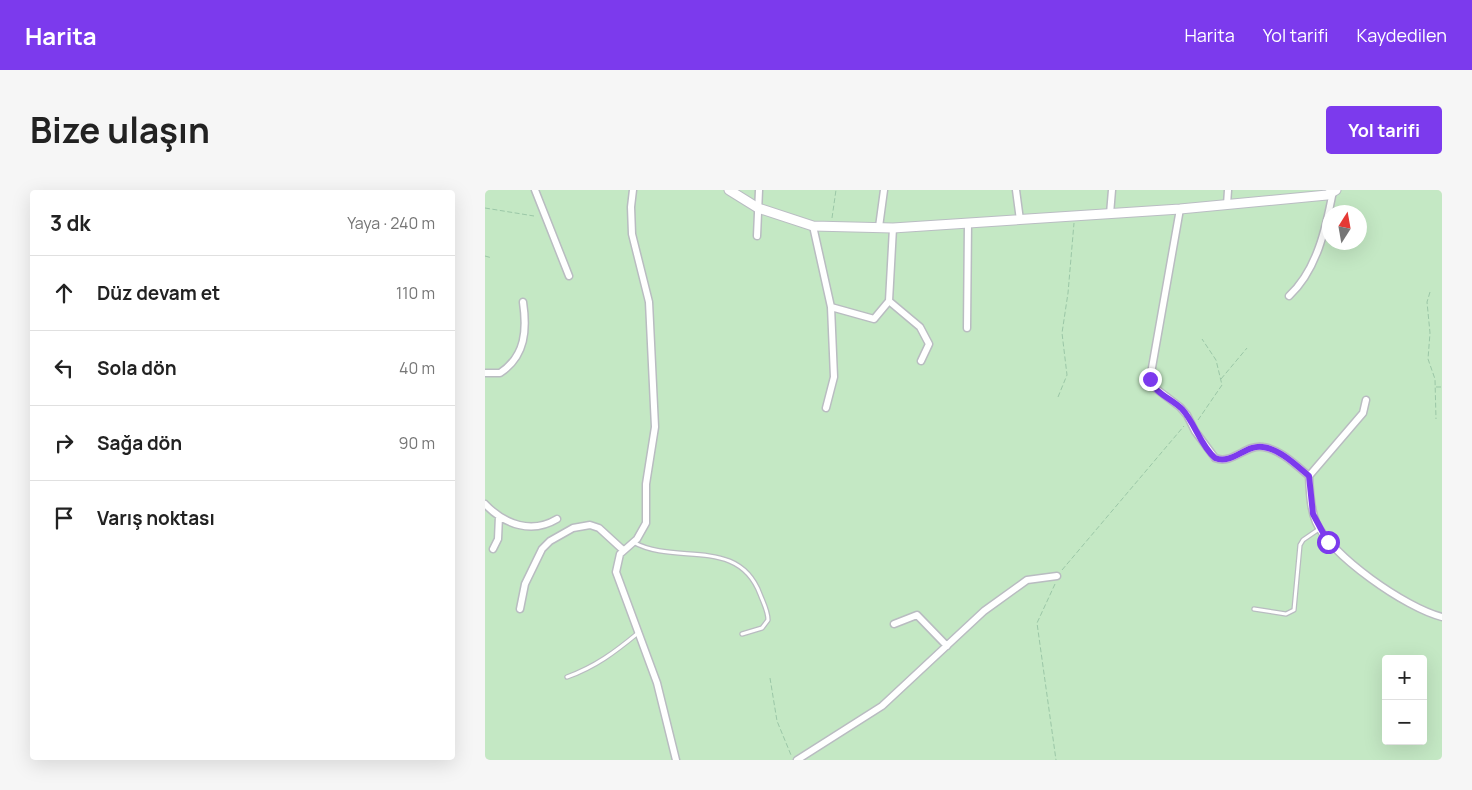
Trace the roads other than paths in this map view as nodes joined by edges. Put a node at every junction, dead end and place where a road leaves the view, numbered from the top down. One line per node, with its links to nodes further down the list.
1 (535, 190): 20 (street)
2 (633, 190): 35 (street)
3 (729, 190): 11 (street)
4 (759, 190): 11 (street)
5 (884, 190): 17 (street)
6 (1016, 190): 14 (street)
7 (1112, 190): 13 (street)
8 (1228, 190): 10 (street)
9 (1334, 191): 10 (street); 21 (street)
10 (1227, 205): 12 (street)
11 (758, 208): 16 (street); 19 (street)
12 (1181, 209): 13 (street); 30 (street)
13 (1110, 214): 14 (street)
14 (1020, 220): 15 (street)
15 (968, 223): 18 (street); 25 (street)
16 (813, 226): 17 (street); 24 (street)
17 (879, 227): 18 (street)
18 (893, 228): 22 (street)
19 (757, 236)
20 (569, 276)
21 (1289, 296)
22 (889, 301): 24 (street); 26 (street)
23 (523, 302): 27 (street)
24 (831, 307): 29 (street)
25 (967, 328)
26 (921, 361)
27 (485, 373)
28 (1365, 400): 30 (street)
29 (826, 408)
30 (1309, 476): 34 (street)
31 (485, 504): 32 (street)
32 (499, 516): 33 (street); 36 (street)
33 (557, 519)
34 (1319, 528): 40 (lane); 41 (street)
35 (633, 542): 37 (street); 44 (lane)
36 (493, 549)
37 (623, 550): 39 (street); 43 (street)
38 (1057, 576): 45 (street)
39 (520, 609)
40 (1254, 609)
41 (1442, 617)
42 (894, 624): 45 (street)
43 (638, 633): 46 (lane); 47 (street)
44 (742, 634)
45 (947, 646): 48 (street)
46 (567, 677)
47 (676, 760)
48 (795, 760)

